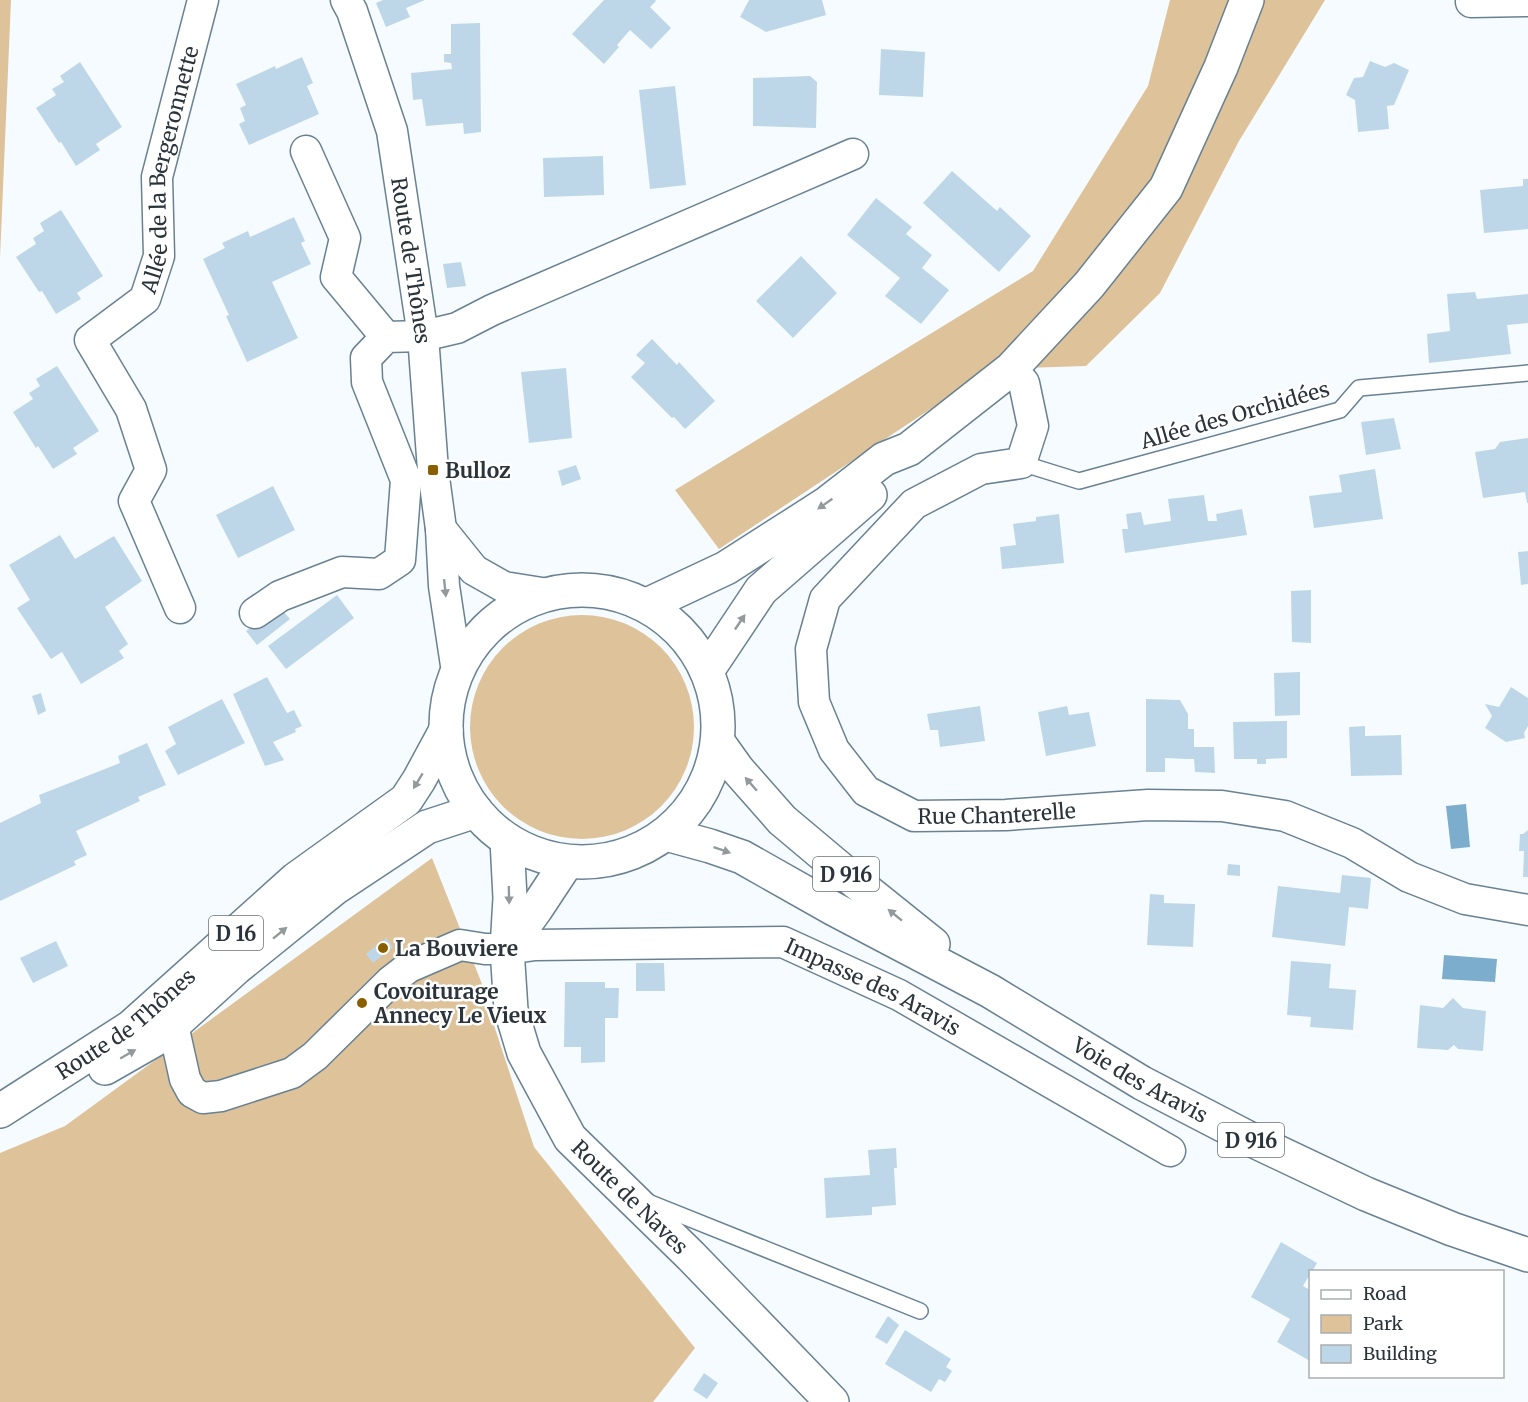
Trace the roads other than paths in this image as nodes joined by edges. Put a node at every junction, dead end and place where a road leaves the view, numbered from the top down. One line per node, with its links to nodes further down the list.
1 (203, 0): 17 (street, Allée de la Bergeronnette)
2 (346, 0): 8 (street, Route de Thônes)
3 (1247, 0): 10 (main road)
4 (1528, 1): 5 (street)
5 (1471, 2)
6 (306, 151): 9 (street)
7 (853, 154): 8 (street)
8 (423, 336): 9 (street); 14 (street, Route de Thônes)
9 (386, 337): 18 (street)
10 (1011, 369): 12 (main road); 13 (street)
11 (1528, 374): 13 (lane, Allée des Orchidées)
12 (909, 449): 16 (main road, one-way to 16); 19 (main road, one-way to 12)
13 (1022, 463): 27 (street, Rue Chanterelle)
14 (441, 530): 15 (street); 20 (street, Route de Thônes, one-way to 20)
15 (548, 594): 16 (main road); 20 (main road)
16 (646, 605): 19 (main road)
17 (180, 608)
18 (255, 613)
19 (707, 671): 22 (main road)
20 (457, 672): 21 (main road)
21 (446, 730): 23 (main road); 31 (main road, Route de Thônes / D 16, one-way to 31)
22 (717, 742): 24 (main road); 29 (main road, Voie des Aravis / D 916, one-way to 22)
23 (476, 811): 25 (main road); 30 (main road, Route de Thônes / D 16, one-way to 23)
24 (666, 834): 26 (main road); 29 (main road, Voie des Aravis / D 916, one-way to 29)
25 (507, 840): 26 (main road); 28 (main road, Route de Naves, one-way to 28)
26 (567, 862): 28 (main road)
27 (1528, 910)
28 (507, 949): 30 (street, Impasse des Aravis); 32 (street, Impasse des Aravis); 33 (main road, Route de Naves)
29 (990, 991): 34 (main road, Voie des Aravis / D 916)
30 (173, 1024): 31 (main road, Route de Thônes / D 16, one-way to 30)
31 (0, 1113)
32 (1170, 1151)
33 (626, 1193): 35 (lane); 36 (main road, Route de Naves)
34 (1528, 1256)
35 (920, 1311)
36 (832, 1402)

